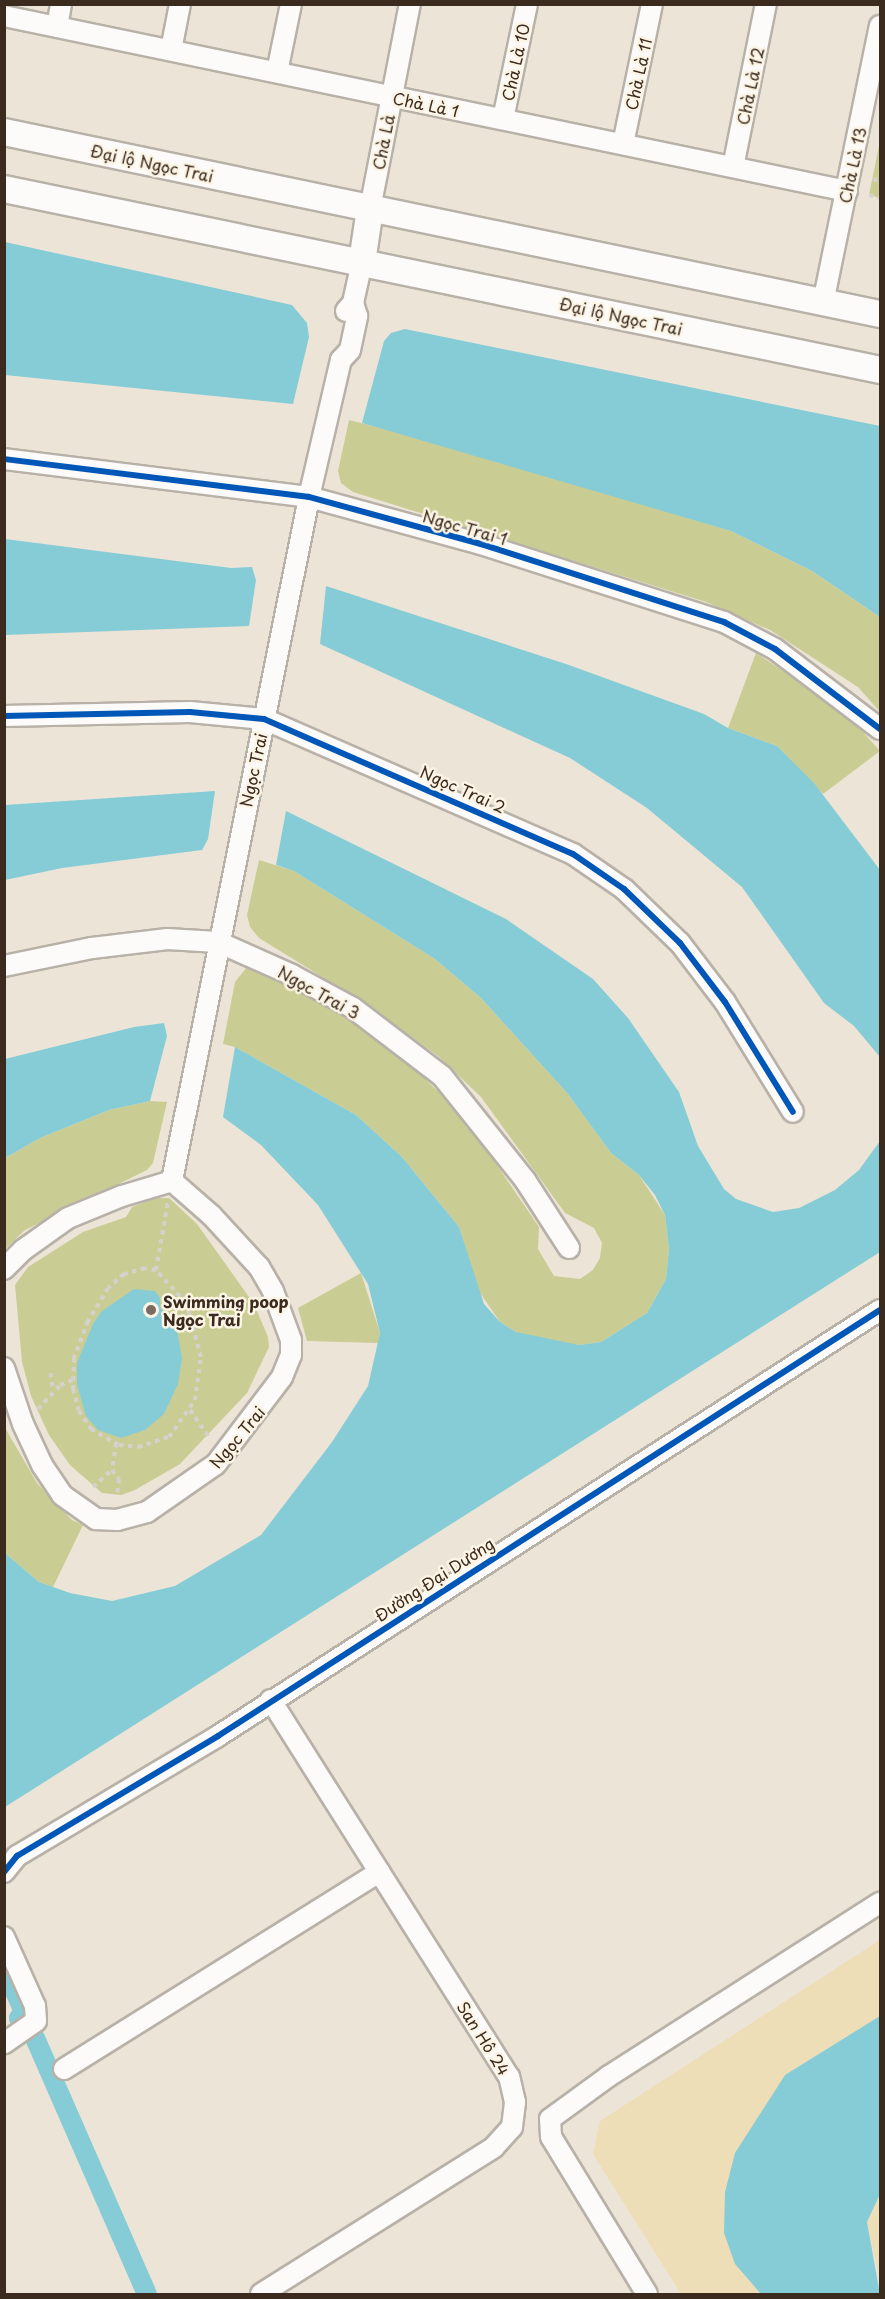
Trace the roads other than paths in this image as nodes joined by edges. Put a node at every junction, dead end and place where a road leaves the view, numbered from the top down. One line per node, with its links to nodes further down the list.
1 (61, 4): 10 (street)
2 (180, 4): 11 (street)
3 (291, 4): 12 (street)
4 (410, 4): 13 (street, Chà Là)
5 (527, 4): 14 (street, Chà Là 10)
6 (652, 4): 16 (street, Chà Là 11)
7 (766, 4): 17 (street, Chà Là 12)
8 (4, 16): 10 (street, Chà Là 1)
9 (880, 26): 19 (street, Chà Là 13)
10 (57, 27): 11 (street, Chà Là 1)
11 (171, 50): 12 (street, Chà Là 1)
12 (277, 72): 13 (street, Chà Là 1)
13 (392, 97): 14 (street, Chà Là 1); 20 (street, Chà Là)
14 (503, 119): 16 (street, Chà Là 1)
15 (4, 132): 20 (main road, Đại lộ Ngọc Trai)
16 (623, 144): 17 (street, Chà Là 1)
17 (733, 167): 19 (street, Chà Là 1)
18 (4, 189): 21 (main road, Đại lộ Ngọc Trai)
19 (847, 191): 22 (street, Chà Là 13)
20 (370, 209): 21 (main road); 22 (main road, Đại lộ Ngọc Trai)
21 (362, 262): 24 (main road, Đại lộ Ngọc Trai); 26 (street, Ngọc Trai)
22 (824, 303): 23 (main road, Đại lộ Ngọc Trai)
23 (880, 314)
24 (880, 370)
25 (4, 459): 26 (street, Ngọc Trai 1)
26 (309, 497): 28 (street, Ngọc Trai); 29 (street, Ngọc Trai 1)
27 (4, 716): 28 (street, Ngọc Trai 2)
28 (264, 719): 30 (street, Ngọc Trai); 32 (street, Ngọc Trai 2)
29 (880, 729)
30 (218, 942): 31 (street, Ngọc Trai 3); 33 (street, Ngọc Trai); 34 (street, Ngọc Trai 3)
31 (4, 966)
32 (793, 1112)
33 (171, 1189): 35 (street); 37 (street, Ngọc Trai)
34 (569, 1248)
35 (4, 1269)
36 (880, 1310): 38 (street, Đường Đại Dương)
37 (4, 1368)
38 (271, 1700): 39 (street, Đường Đại Dương); 40 (street, San Hô 24)
39 (4, 1872)
40 (379, 1872): 44 (street); 45 (street, San Hô 24)
41 (880, 1903): 46 (street)
42 (4, 1937): 43 (street)
43 (4, 2043)
44 (64, 2069)
45 (261, 2295)
46 (647, 2295)

